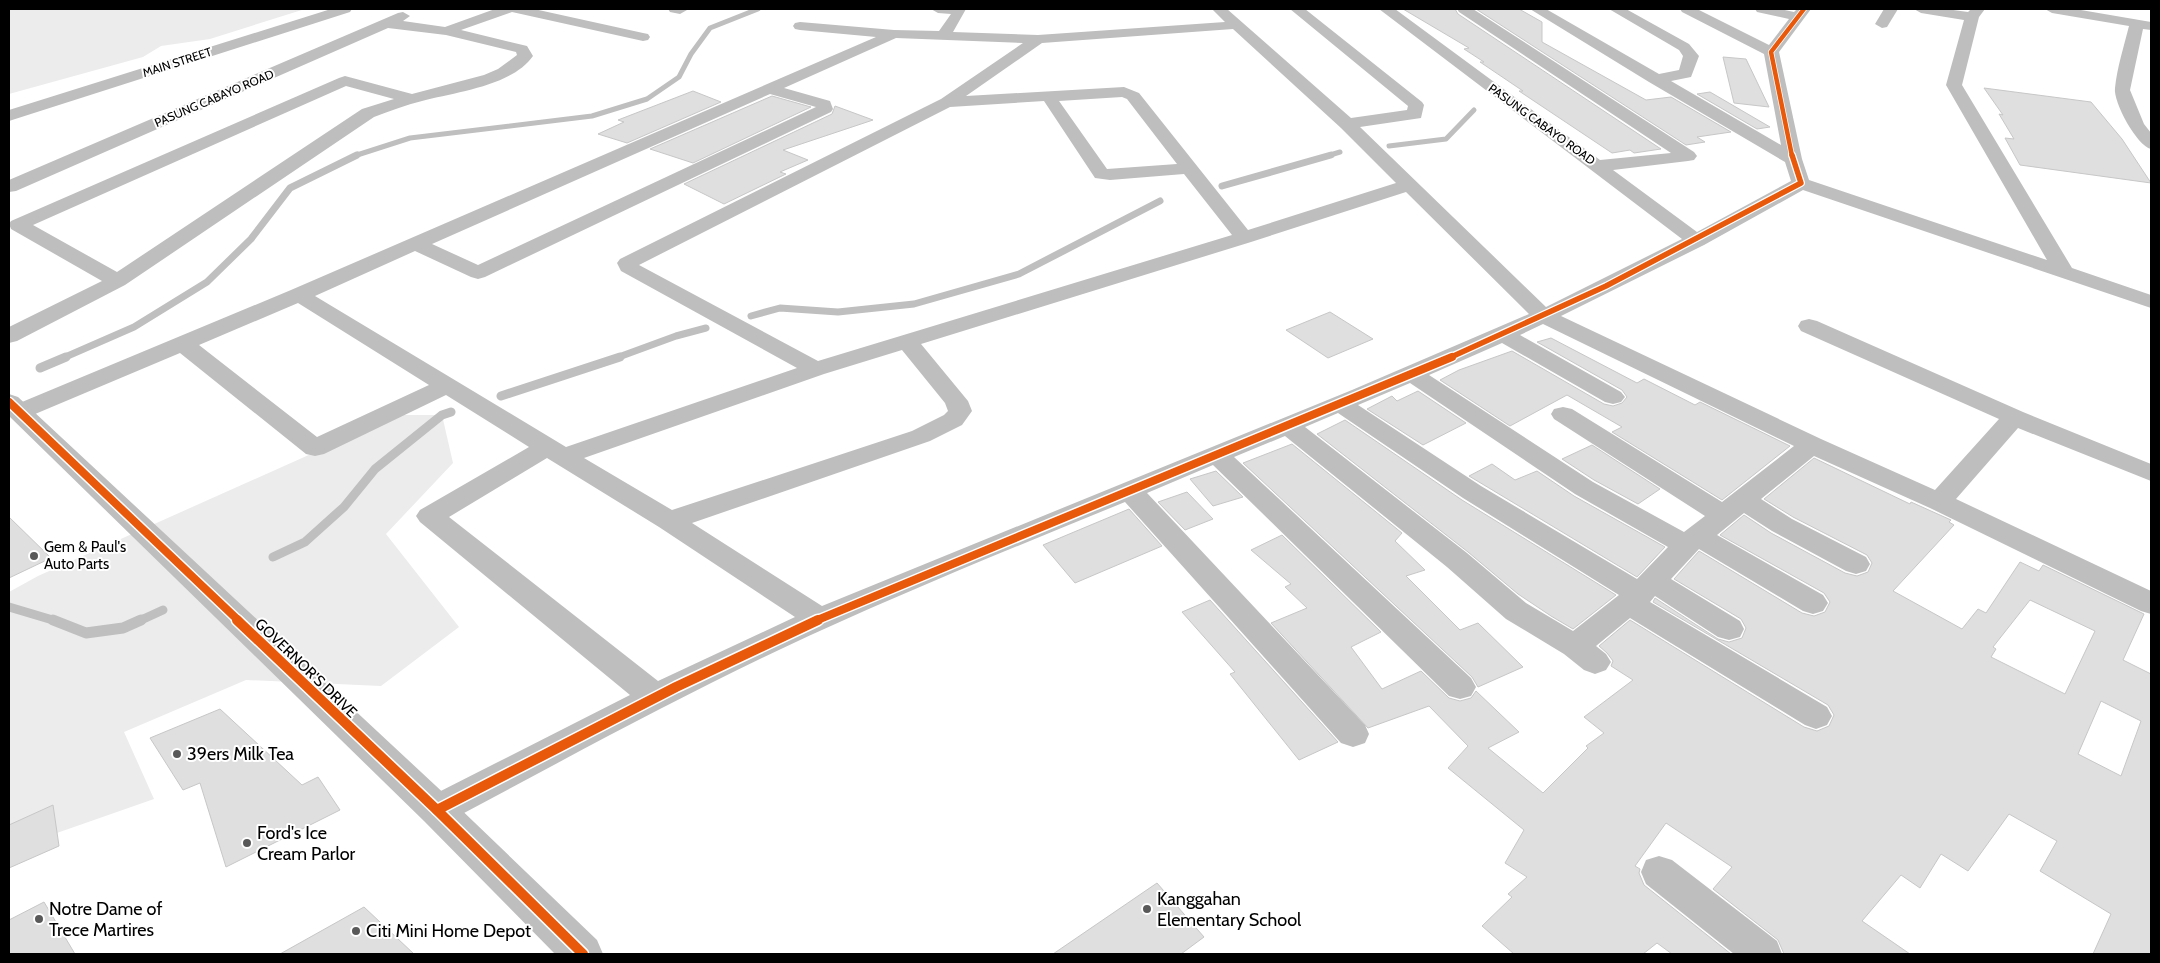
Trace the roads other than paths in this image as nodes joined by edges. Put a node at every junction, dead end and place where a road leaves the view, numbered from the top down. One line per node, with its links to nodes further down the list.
1 (346, 9): 35 (main road, MAIN STREET)
2 (420, 9): 20 (street, PASUNG CABAYO ROAD)
3 (507, 9): 24 (street)
4 (516, 9): 27 (street)
5 (938, 9): 26 (street)
6 (1219, 9): 23 (street)
7 (1297, 9): 36 (street)
8 (1386, 9): 39 (street, PASUNG CABAYO ROAD)
9 (1464, 9): 39 (street)
10 (1537, 9): 30 (street)
11 (1616, 9): 30 (street)
12 (1687, 9): 29 (street)
13 (1762, 9): 18 (street)
14 (1891, 9): 21 (street)
15 (1921, 9): 19 (street)
16 (2052, 9): 22 (street)
17 (822, 13): 25 (street)
18 (1801, 13): 29 (street)
19 (1975, 13): 47 (street)
20 (386, 23): 24 (street); 43 (street, PASUNG CABAYO ROAD)
21 (1882, 24)
22 (2144, 24): 37 (street)
23 (1236, 25): 28 (street); 36 (street)
24 (446, 31): 33 (street)
25 (894, 34): 26 (street); 31 (street)
26 (944, 35): 28 (street)
27 (643, 37)
28 (1038, 39): 34 (street)
29 (1771, 52): 38 (street)
30 (1654, 78): 38 (street)
31 (769, 89): 46 (street); 46 (street)
32 (1048, 96): 34 (street); 40 (street); 40 (street)
33 (412, 99): 48 (street); 48 (street)
34 (947, 102): 57 (street)
35 (9, 116)
36 (1347, 124): 42 (street)
37 (2151, 144)
38 (1793, 159): 41 (street)
39 (1599, 166): 45 (street, PASUNG CABAYO ROAD)
40 (1189, 168): 44 (street)
41 (1801, 183): 45 (street); 47 (street)
42 (1408, 185): 44 (street); 51 (street)
43 (9, 187)
44 (1244, 238): 55 (street)
45 (1697, 241): 51 (street)
46 (416, 244): 49 (street)
47 (2064, 272): 50 (street)
48 (118, 281): 54 (street)
49 (299, 295): 56 (street); 59 (street)
50 (2151, 302)
51 (1543, 316): 53 (street); 66 (street)
52 (1809, 326): 64 (street)
53 (1502, 334): 58 (street); 60 (street)
54 (9, 336)
55 (907, 342): 57 (street); 73 (street)
56 (182, 343): 59 (street); 62 (street)
57 (816, 369): 67 (street)
58 (1412, 374): 61 (street); 74 (street)
59 (446, 386): 67 (street)
60 (1613, 397)
61 (1339, 403): 65 (street); 76 (street)
62 (14, 407): 85 (main road, GOVERNOR'S DRIVE)
63 (1563, 414): 72 (street)
64 (2014, 418): 69 (street); 71 (street)
65 (1287, 425): 68 (street); 76 (street)
66 (1812, 444): 71 (street); 72 (street)
67 (556, 451): 73 (street); 82 (street)
68 (1217, 455): 70 (street); 81 (street)
69 (2151, 473)
70 (1130, 490): 79 (street); 84 (street)
71 (1939, 502): 78 (street)
72 (1733, 508): 74 (street); 75 (street)
73 (670, 521): 79 (street)
74 (1692, 540): 76 (street); 77 (street)
75 (1856, 564)
76 (1640, 592): 80 (street); 83 (street)
77 (1813, 603)
78 (2151, 603)
79 (820, 619): 82 (street)
80 (1729, 629)
81 (1460, 687)
82 (655, 697): 85 (street)
83 (1816, 716)
84 (1353, 734)
85 (437, 810): 87 (main road, GOVERNOR'S DRIVE)
86 (1659, 872): 88 (street)
87 (583, 954)
88 (1763, 954)

